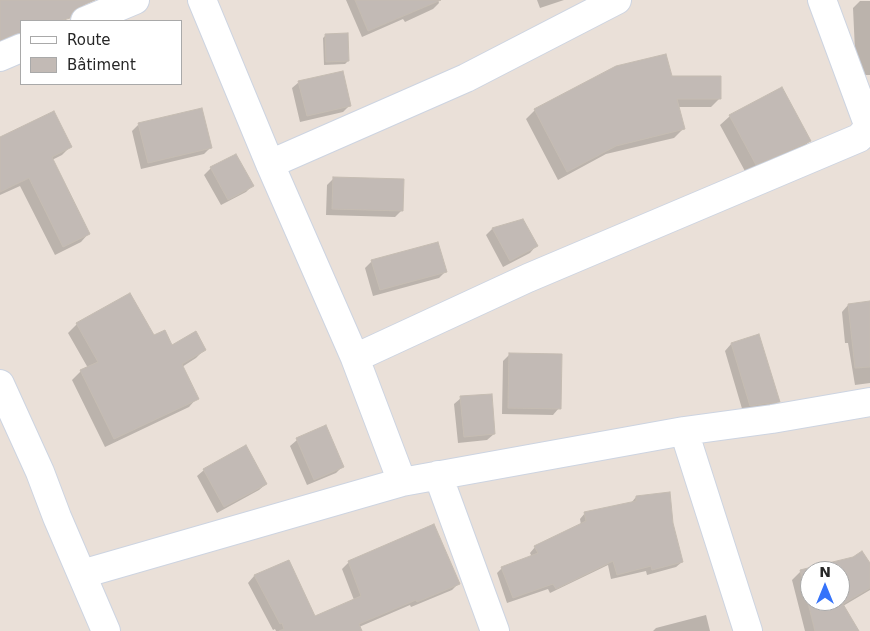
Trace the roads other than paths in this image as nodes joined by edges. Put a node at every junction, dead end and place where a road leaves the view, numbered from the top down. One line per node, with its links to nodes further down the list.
1 (135, 0): 5 (street)
2 (202, 0): 8 (street)
3 (617, 0): 8 (street)
4 (822, 0): 9 (street)
5 (87, 20)
6 (20, 48): 7 (street)
7 (0, 57)
8 (270, 164): 9 (street)
9 (355, 358): 14 (street)
10 (0, 384): 15 (street)
11 (870, 402): 12 (street)
12 (684, 431): 13 (street); 18 (street)
13 (438, 475): 14 (street); 17 (street)
14 (402, 482): 15 (street)
15 (82, 574): 16 (street)
16 (106, 631)
17 (495, 631)
18 (748, 631)

